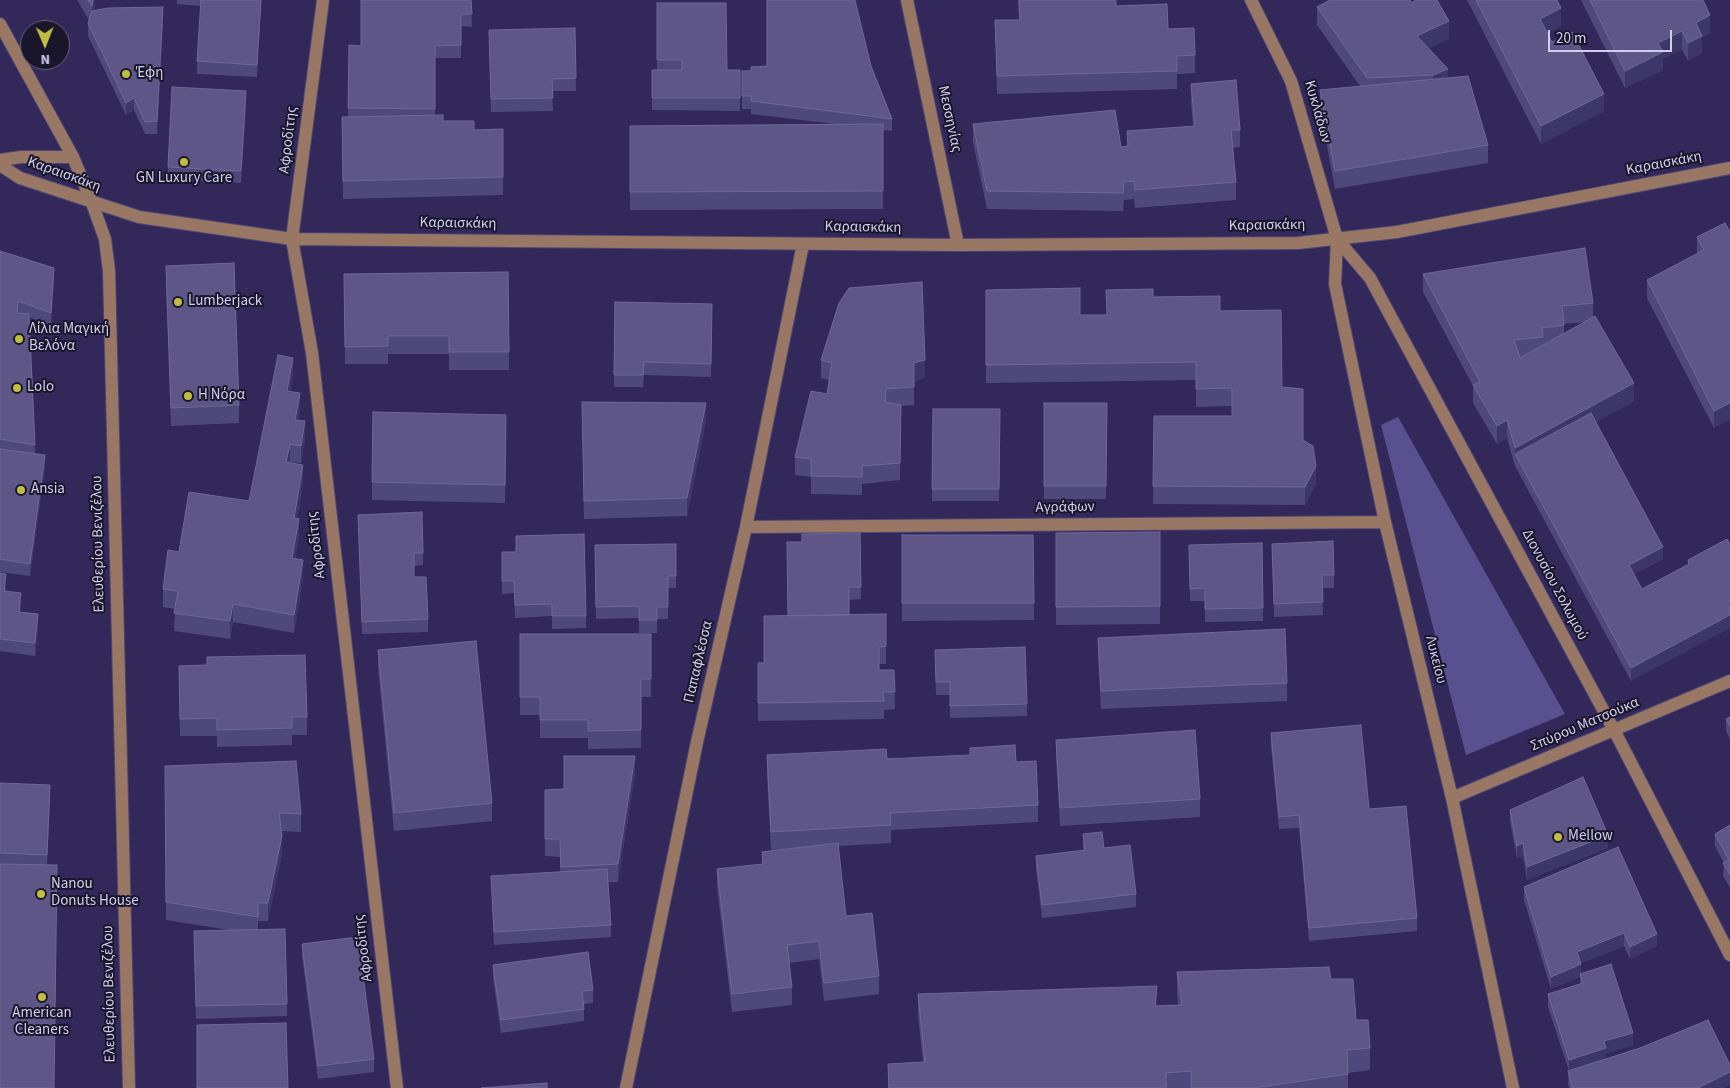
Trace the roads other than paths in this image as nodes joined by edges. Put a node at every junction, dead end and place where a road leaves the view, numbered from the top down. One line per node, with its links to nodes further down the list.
1 (323, 0): 10 (street, Αφροδίτης)
2 (907, 0): 13 (street, Μεσσηνίας)
3 (1251, 0): 11 (street, Κυκλάδων)
4 (0, 24): 5 (street, Ελευθερίου Βενιζέλου)
5 (73, 157): 6 (street, Καραισκάκη); 9 (street, Ελευθερίου Βενιζέλου)
6 (0, 160)
7 (0, 165): 9 (street, Καραισκάκη)
8 (1730, 168): 11 (street, Καραισκάκη)
9 (92, 203): 10 (street, Καραισκάκη); 20 (street, Ελευθερίου Βενιζέλου)
10 (292, 239): 12 (street, Καραισκάκη); 21 (street, Αφροδίτης)
11 (1337, 239): 13 (street, Καραισκάκη); 14 (street, Λυκείου); 17 (street, Διονυσίου Σολωμού)
12 (804, 244): 13 (street, Καραισκάκη); 15 (street, Παπαφλέσσα)
13 (958, 245)
14 (1385, 522): 15 (street, Αγράφων); 18 (street, Λυκείου)
15 (746, 527): 22 (street, Παπαφλέσσα)
16 (1730, 681): 17 (street, Σπύρου Ματσούκα)
17 (1614, 730): 18 (street, Σπύρου Ματσούκα); 19 (street, Διονυσίου Σολωμού)
18 (1452, 798): 23 (street, Λυκείου)
19 (1730, 956)
20 (129, 1088)
21 (397, 1088)
22 (626, 1088)
23 (1513, 1088)

